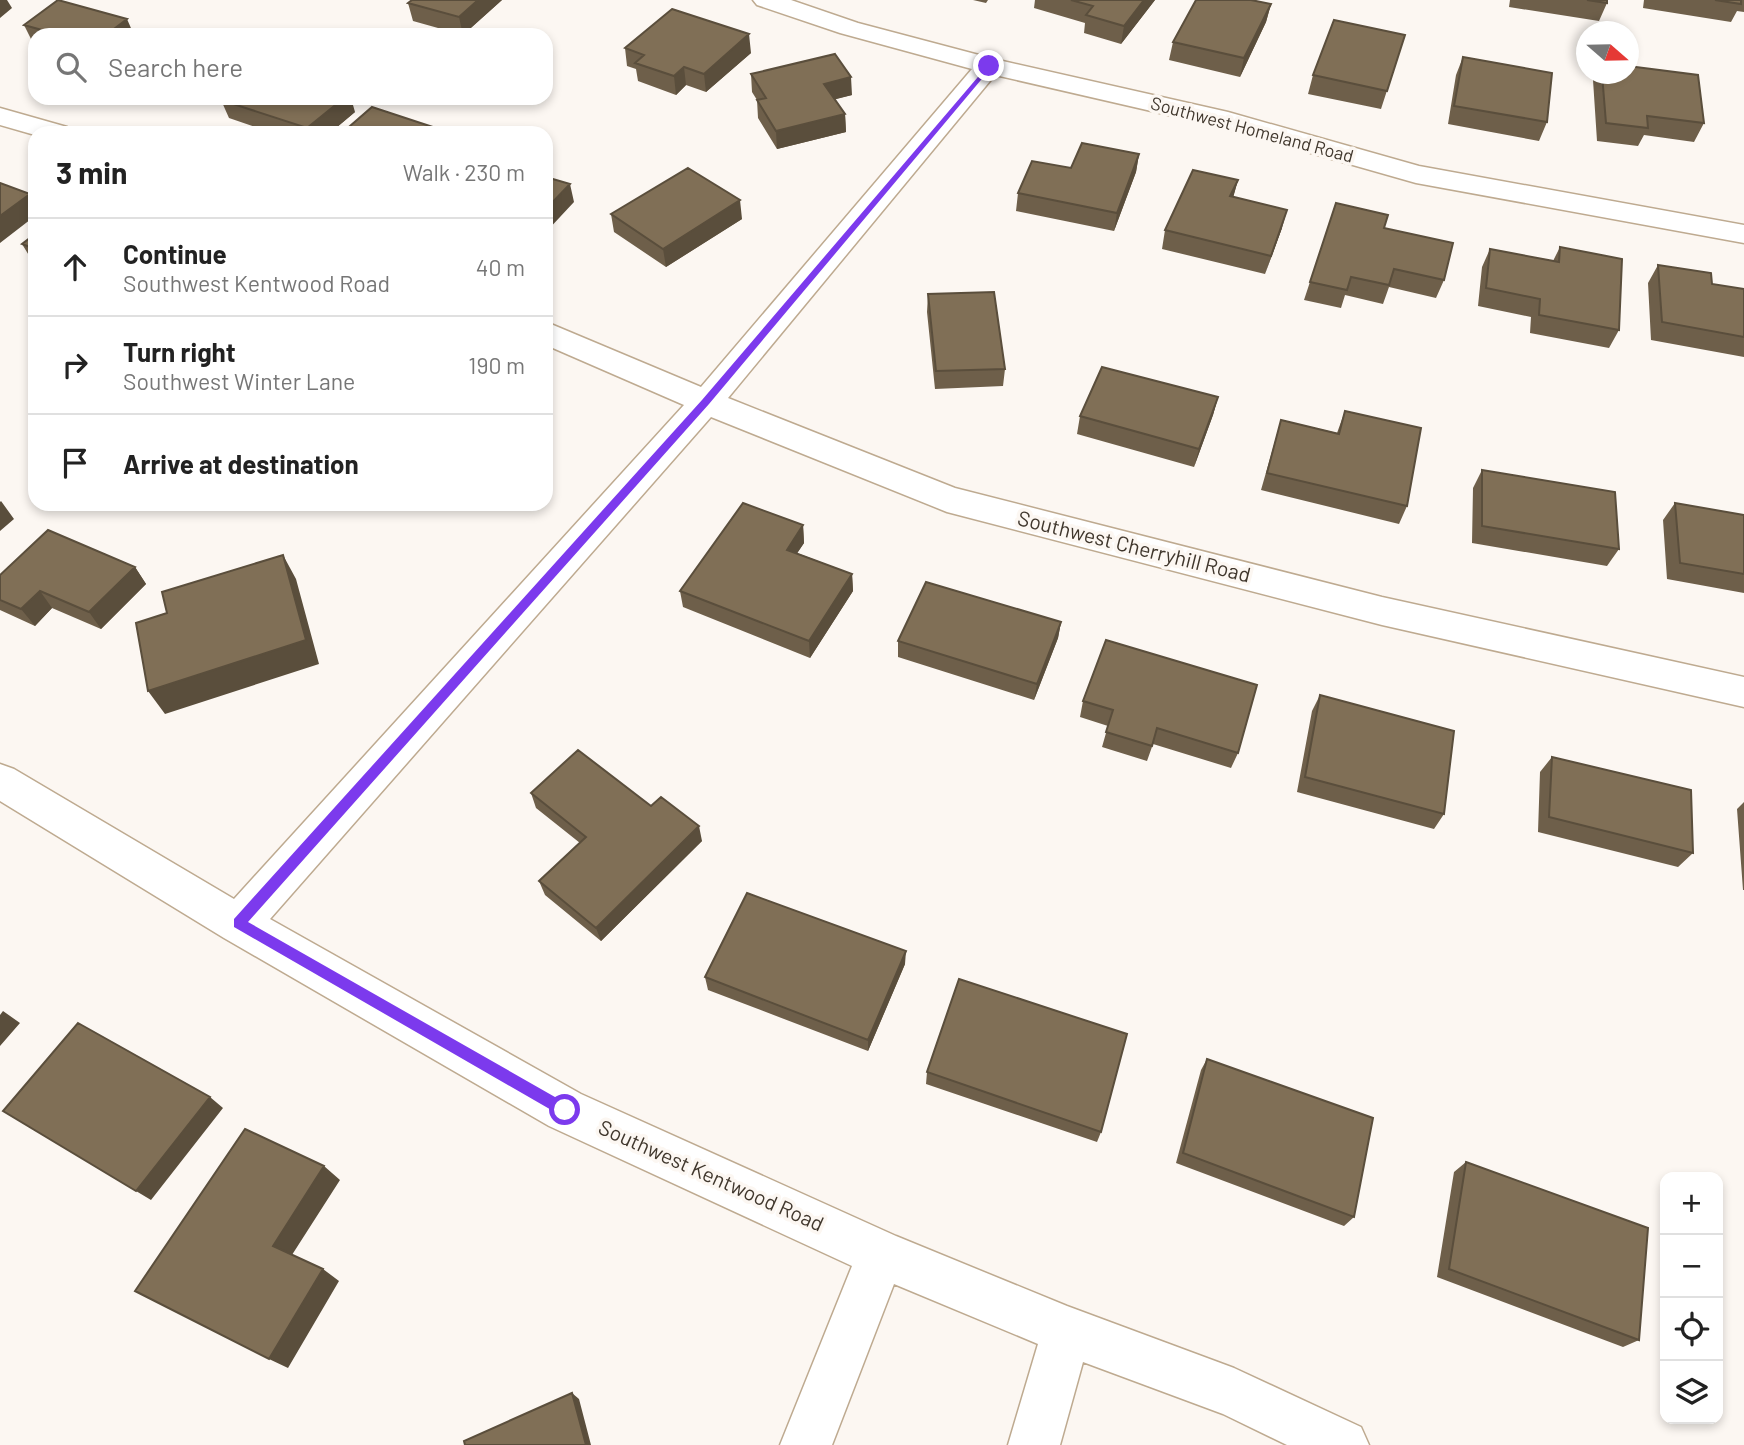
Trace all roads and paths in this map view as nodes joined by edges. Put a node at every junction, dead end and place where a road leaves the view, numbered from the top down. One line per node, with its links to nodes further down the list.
1 (766, 0): 2 (street, Southwest Homeland Road)
2 (989, 66): 5 (street, Southwest Homeland Road); 7 (street)
3 (0, 116): 4 (street)
4 (34, 126)
5 (1744, 234)
6 (553, 336): 7 (street, Southwest Cherryhill Road)
7 (706, 402): 8 (street, Southwest Cherryhill Road); 10 (street)
8 (1744, 692)
9 (0, 781): 10 (street, Southwest Kentwood Road)
10 (239, 923): 11 (street, Southwest Kentwood Road)
11 (881, 1254): 12 (street, Southwest Kentwood Road); 13 (street)
12 (1068, 1331): 14 (street); 15 (street, Southwest Kentwood Road)
13 (806, 1445)
14 (1034, 1445)
15 (1343, 1445)

